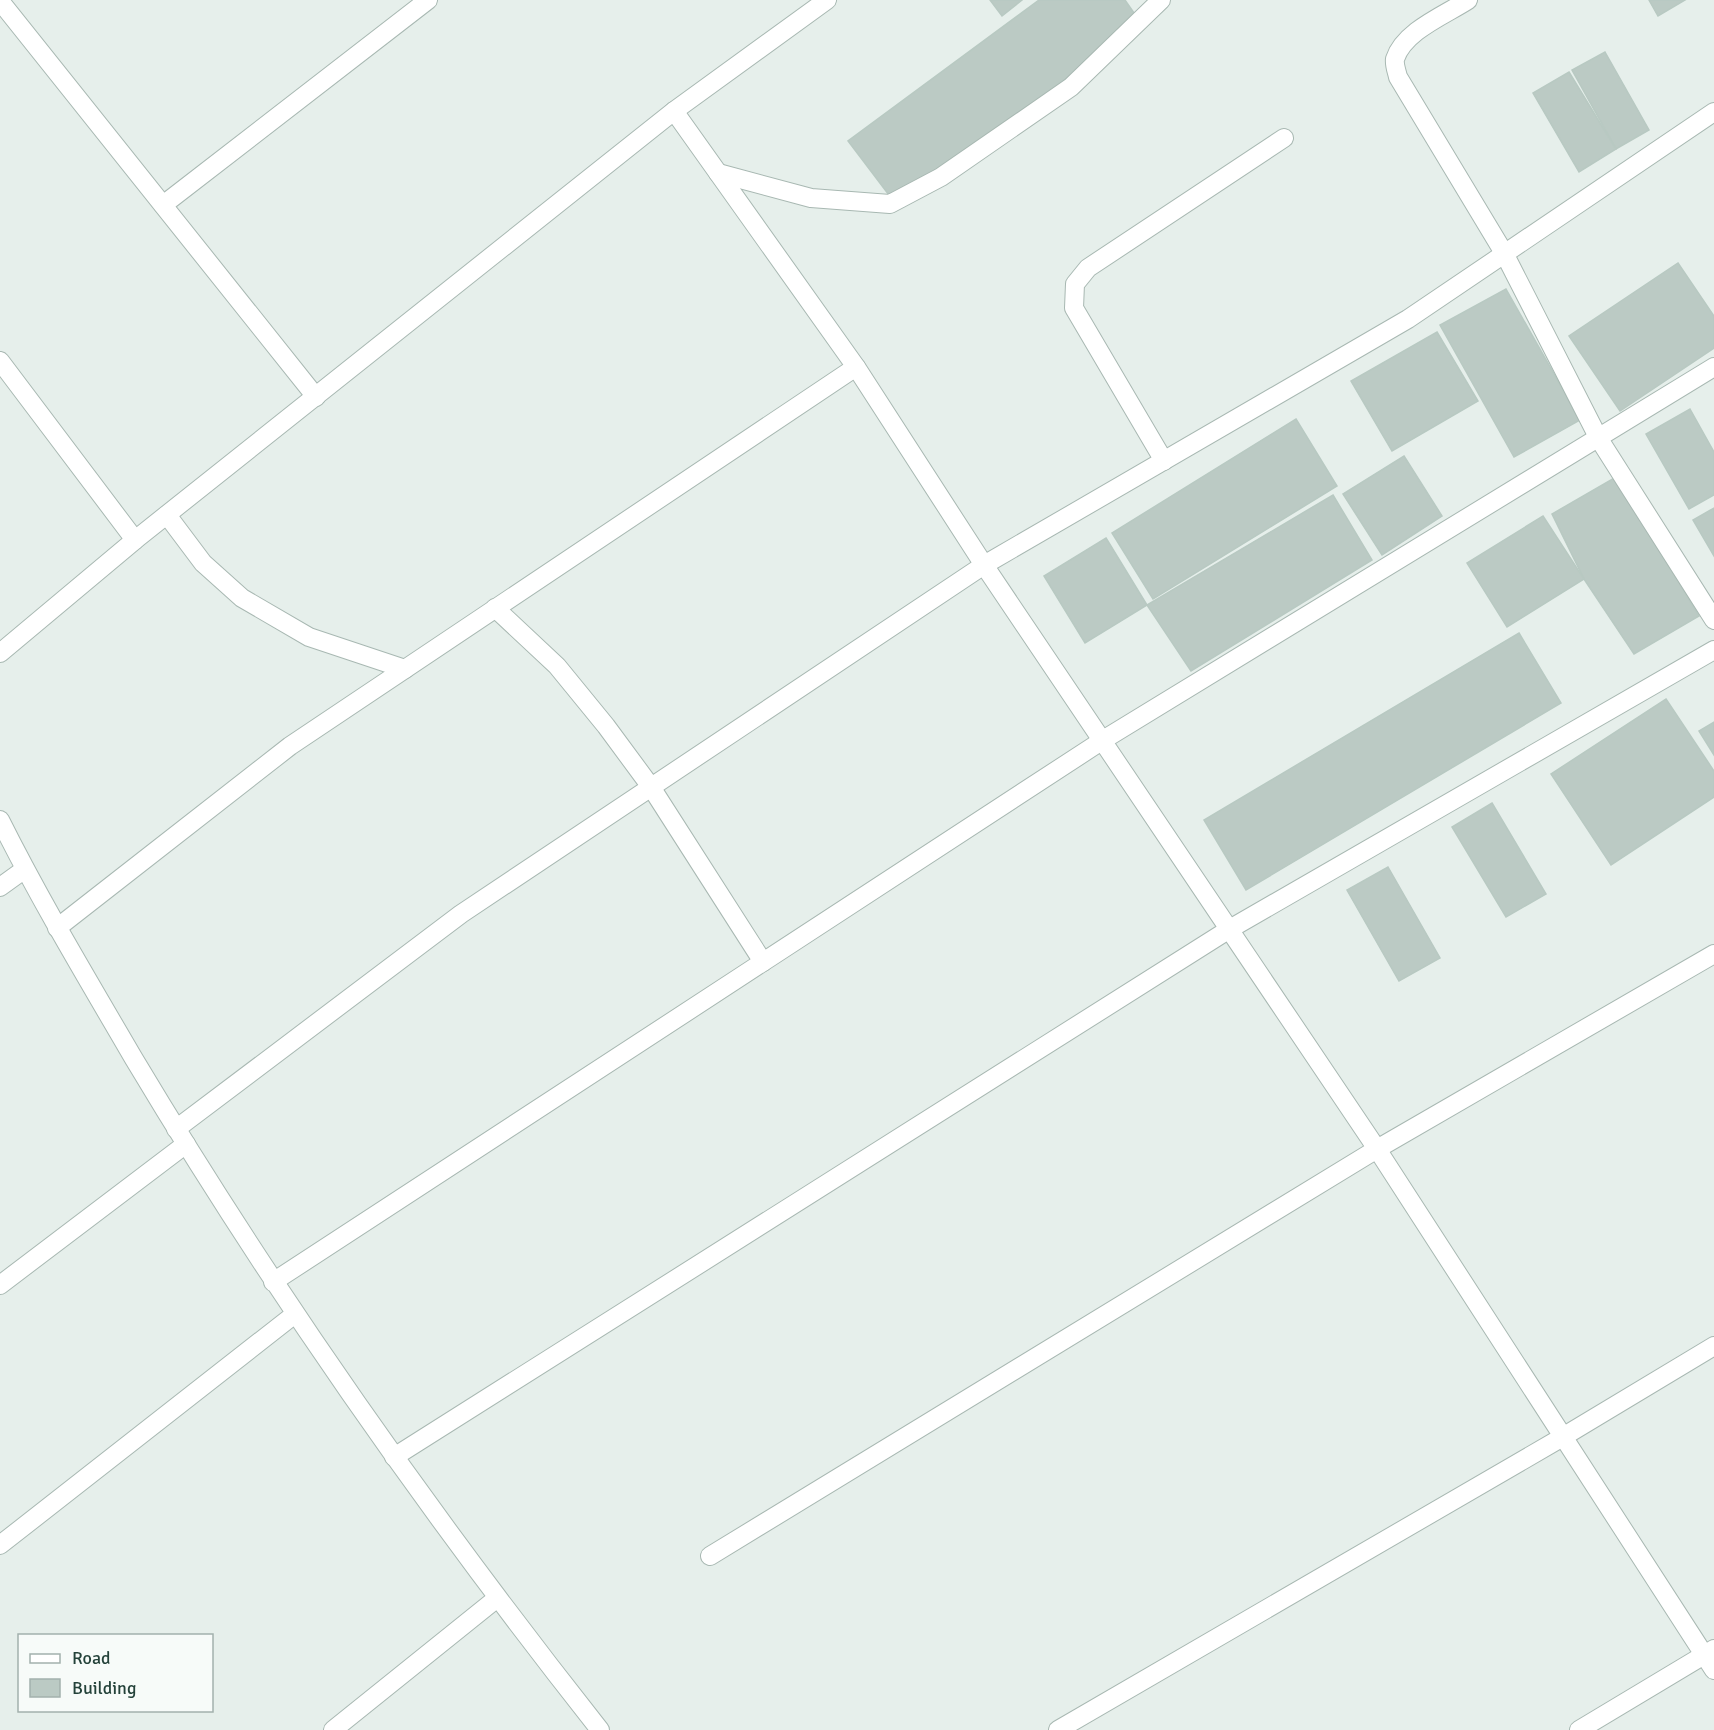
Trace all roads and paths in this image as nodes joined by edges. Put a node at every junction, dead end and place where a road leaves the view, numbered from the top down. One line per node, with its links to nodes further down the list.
1 (428, 0): 10 (street)
2 (827, 0): 6 (street)
3 (1161, 0): 9 (street)
4 (1468, 0): 11 (street)
5 (1, 1): 10 (street)
6 (674, 111): 9 (street); 15 (street)
7 (1714, 112): 11 (street)
8 (1284, 138): 17 (street)
9 (718, 173): 13 (street)
10 (163, 205): 15 (street)
11 (1504, 253): 16 (street); 17 (street)
12 (0, 361): 19 (street)
13 (856, 367): 20 (street); 21 (street)
14 (1714, 368): 16 (street)
15 (316, 397): 18 (street)
16 (1599, 439): 22 (street); 26 (street)
17 (1164, 461): 20 (street)
18 (167, 515): 19 (street); 25 (street)
19 (135, 540): 24 (street)
20 (984, 565): 26 (street); 27 (street)
21 (495, 608): 25 (street); 27 (street)
22 (1714, 620)
23 (1714, 650): 32 (street)
24 (0, 652)
25 (405, 669): 31 (street)
26 (1103, 740): 32 (street); 34 (street)
27 (651, 787): 34 (street); 35 (street)
28 (0, 820): 29 (street)
29 (25, 869): 30 (street); 31 (street)
30 (0, 887)
31 (57, 928): 35 (street)
32 (1227, 930): 37 (street); 43 (street)
33 (1714, 954): 37 (street)
34 (763, 962): 38 (street)
35 (176, 1129): 36 (street)
36 (186, 1144): 38 (street); 39 (street)
37 (1377, 1149): 42 (street); 45 (street)
38 (273, 1282): 40 (street)
39 (0, 1285)
40 (295, 1314): 43 (street); 44 (street)
41 (1714, 1346): 42 (street)
42 (1562, 1438): 47 (street); 51 (street)
43 (394, 1457): 46 (street)
44 (0, 1545)
45 (710, 1556)
46 (496, 1599): 49 (street); 50 (street)
47 (1709, 1652): 48 (street); 52 (street)
48 (1714, 1670)
49 (333, 1730)
50 (600, 1730)
51 (1058, 1730)
52 (1580, 1730)

